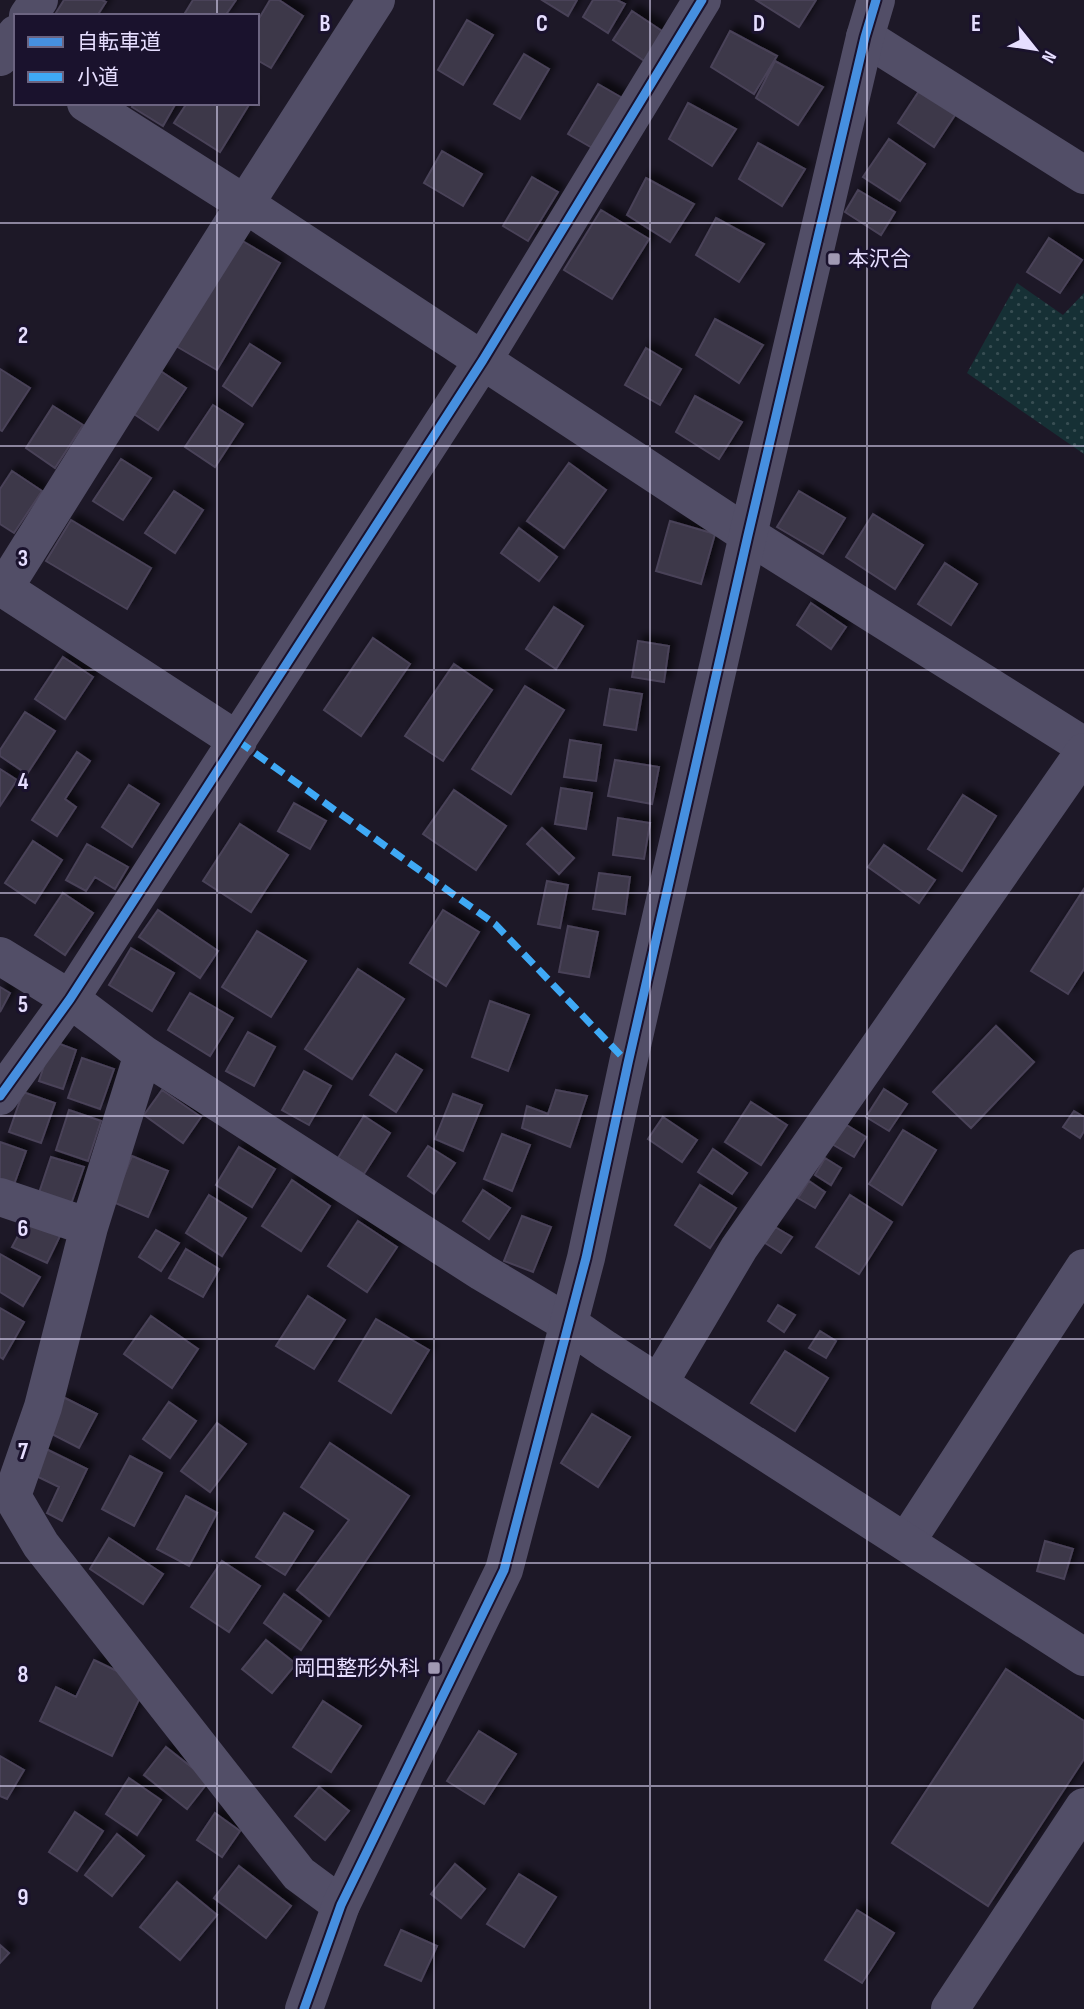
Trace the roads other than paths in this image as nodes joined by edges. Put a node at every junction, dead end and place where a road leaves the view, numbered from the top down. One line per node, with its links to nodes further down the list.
1 (376, 0): 7 (street)
2 (702, 0): 8 (street)
3 (876, 0): 4 (street)
4 (865, 37): 6 (street); 9 (street)
5 (89, 105): 7 (street)
6 (1084, 175)
7 (245, 204): 8 (street); 10 (street)
8 (483, 360): 9 (street); 11 (street)
9 (748, 535): 12 (street); 21 (street)
10 (2, 587): 11 (street)
11 (238, 741): 15 (street)
12 (1084, 746)
13 (1084, 752): 22 (street)
14 (0, 956): 15 (street)
15 (70, 999): 16 (street); 17 (street)
16 (143, 1054): 19 (street); 21 (street)
17 (0, 1096)
18 (0, 1197): 19 (street)
19 (89, 1227): 26 (street)
20 (1084, 1268): 23 (street)
21 (569, 1324): 22 (street); 26 (street)
22 (659, 1383): 23 (street)
23 (906, 1542): 24 (street)
24 (1084, 1657)
25 (1084, 1807): 28 (street)
26 (341, 1905): 27 (street)
27 (304, 2009)
28 (950, 2009)

